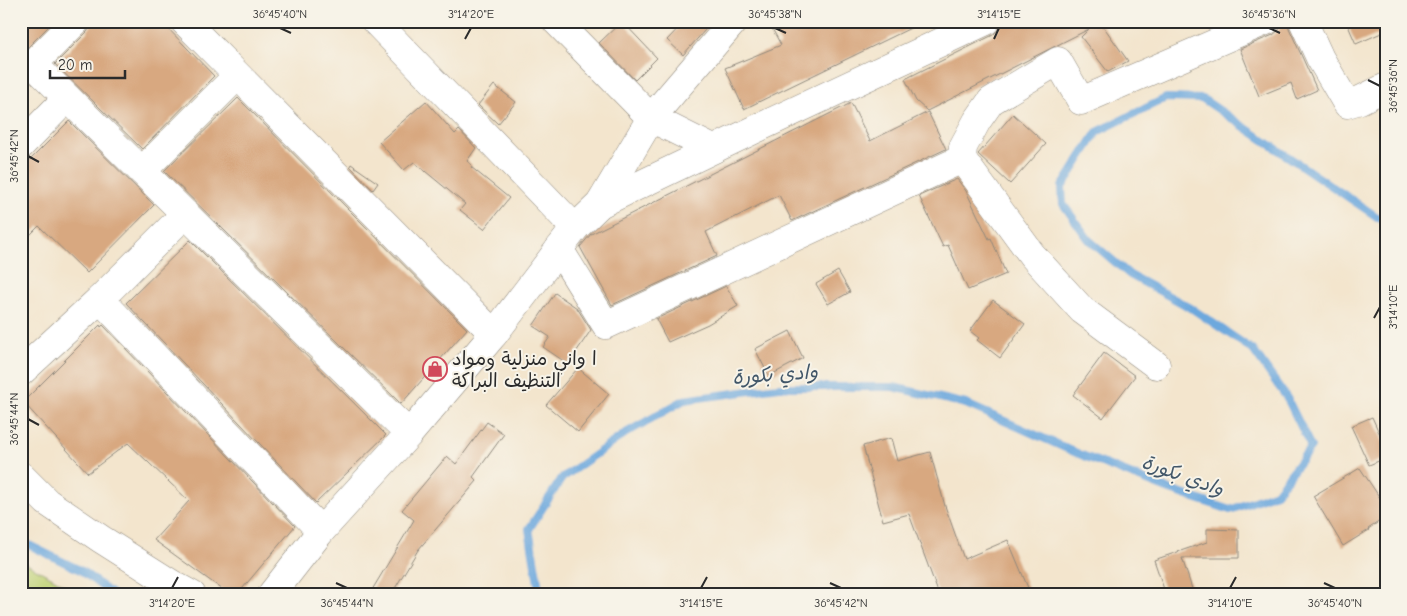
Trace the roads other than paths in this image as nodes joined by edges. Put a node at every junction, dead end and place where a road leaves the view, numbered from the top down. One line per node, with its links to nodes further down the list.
1 (76, 21): 11 (street)
2 (184, 21): 9 (street)
3 (375, 21): 19 (street)
4 (556, 21): 12 (street)
5 (734, 21): 12 (street)
6 (986, 21): 14 (street)
7 (1266, 21): 15 (street)
8 (1304, 21): 10 (street)
9 (237, 76): 16 (street); 22 (street)
10 (1386, 87)
11 (67, 98): 13 (street); 16 (street)
12 (651, 118): 14 (street); 17 (street)
13 (21, 145)
14 (713, 149): 17 (street)
15 (962, 159): 20 (street); 23 (street)
16 (142, 171): 18 (street)
17 (600, 204): 19 (street)
18 (185, 214): 21 (street); 25 (street)
19 (575, 228): 20 (street)
20 (559, 249): 22 (street)
21 (100, 299): 24 (street); 27 (street)
22 (494, 334): 25 (street)
23 (1156, 365)
24 (21, 372)
25 (409, 434): 27 (street)
26 (21, 476): 28 (street)
27 (321, 531): 29 (street)
28 (192, 595)
29 (271, 595)

